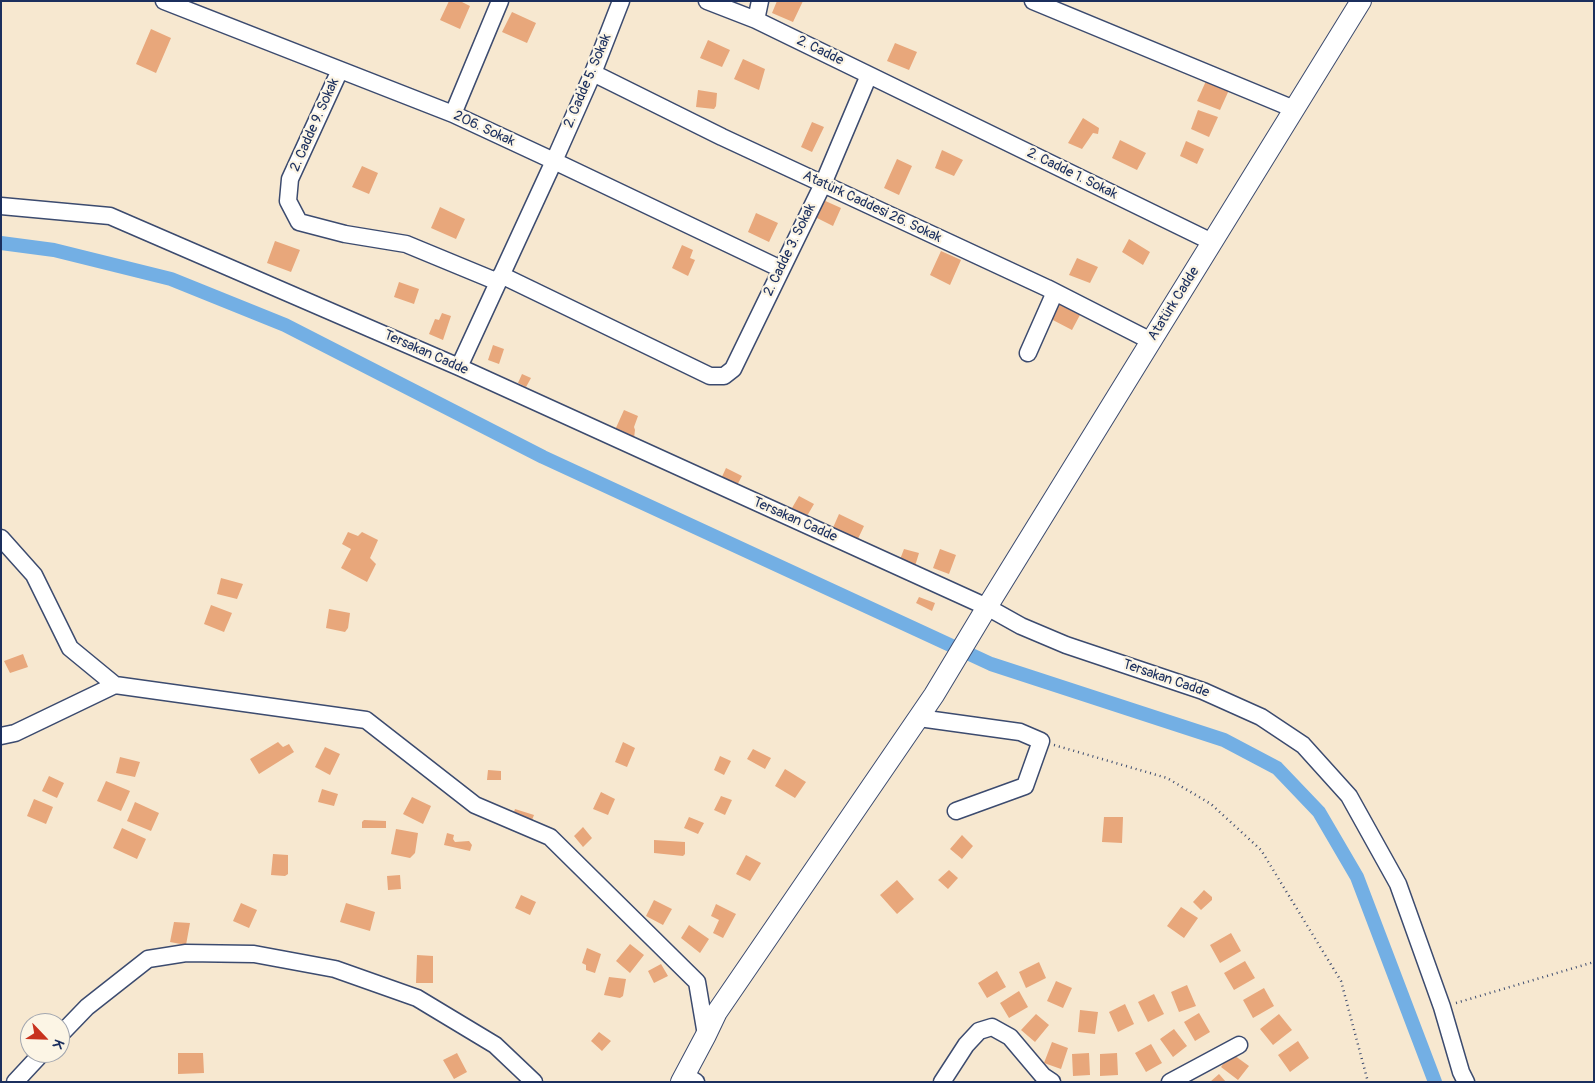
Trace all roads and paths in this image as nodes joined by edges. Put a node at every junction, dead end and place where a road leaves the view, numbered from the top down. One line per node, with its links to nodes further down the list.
1 (164, 1): 9 (street, 206. Sokak)
2 (500, 1): 14 (street)
3 (621, 1): 10 (street, 2. Cadde 5. Sokak)
4 (707, 1): 8 (street, 2. Cadde)
5 (760, 1): 8 (street)
6 (1033, 1): 13 (street)
7 (1361, 1): 13 (main road, Atatürk Cadde)
8 (756, 20): 11 (street, 2. Cadde)
9 (340, 70): 14 (street, 206. Sokak); 20 (street, 2. Cadde 9. Sokak)
10 (593, 73): 15 (street, 2. Cadde 5. Sokak); 16 (street, Atatürk Caddesi 26. Sokak)
11 (869, 74): 12 (street, 2. Cadde); 16 (street, 2. Cadde 3. Sokak)
12 (932, 105): 18 (street, 2. Cadde 1. Sokak)
13 (1294, 109): 18 (main road, Atatürk Cadde)
14 (453, 114): 15 (street, 206. Sokak)
15 (554, 161): 19 (street, 206. Sokak); 20 (street)
16 (823, 184): 19 (street, 2. Cadde 3. Sokak); 21 (street, Atatürk Caddesi 26. Sokak)
17 (1, 206): 24 (street, Tersakan Cadde)
18 (1212, 242): 22 (main road, Atatürk Cadde)
19 (781, 269): 20 (street, 2. Cadde 3. Sokak)
20 (500, 279): 24 (street)
21 (1055, 292): 22 (street, Atatürk Caddesi 26. Sokak); 23 (street)
22 (1151, 341): 26 (main road, Atatürk Cadde)
23 (1028, 353)
24 (459, 367): 26 (street, Tersakan Cadde)
25 (1, 538): 27 (street)
26 (987, 607): 28 (main road, Atatürk Cadde); 33 (street, Tersakan Cadde)
27 (115, 685): 29 (street); 35 (street)
28 (918, 718): 30 (street); 35 (main road, Atatürk Cadde)
29 (1, 736)
30 (1041, 741): 31 (street); 44 (path)
31 (956, 811)
32 (1594, 962): 33 (path)
33 (1442, 1007): 45 (street, Tersakan Cadde)
34 (70, 1025): 40 (street)
35 (706, 1035): 38 (main road, Atatürk Cadde)
36 (1238, 1045): 43 (street)
37 (33, 1063): 39 (street)
38 (687, 1079)
39 (15, 1082)
40 (534, 1082)
41 (942, 1082): 42 (street)
42 (1052, 1082)
43 (1170, 1082)
44 (1368, 1082)
45 (1466, 1082)

